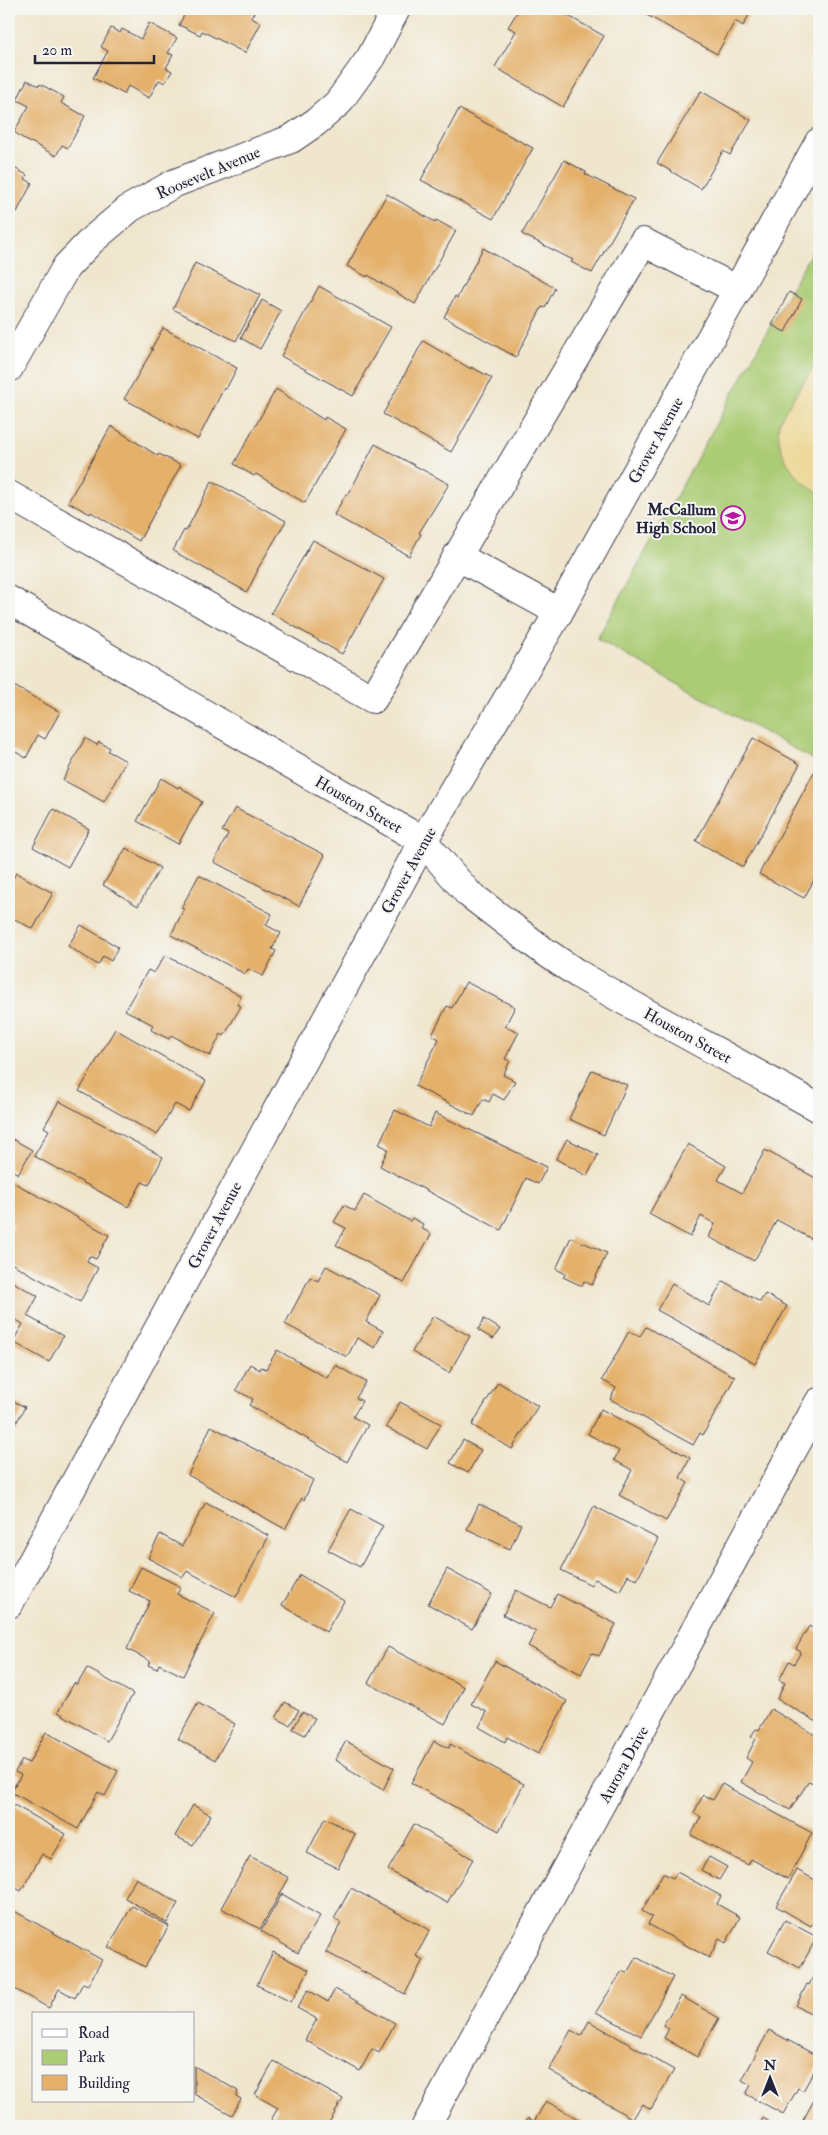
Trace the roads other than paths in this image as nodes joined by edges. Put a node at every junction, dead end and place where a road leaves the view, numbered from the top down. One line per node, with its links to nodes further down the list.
1 (396, 9): 4 (street, Roosevelt Avenue)
2 (819, 142): 3 (street, Grover Avenue)
3 (738, 290): 6 (street); 8 (street, Grover Avenue)
4 (9, 368)
5 (9, 494): 6 (street)
6 (457, 556): 8 (street)
7 (9, 600): 9 (street, Houston Street)
8 (560, 612): 9 (street, Grover Avenue)
9 (424, 841): 10 (street, Houston Street); 12 (street, Grover Avenue)
10 (819, 1108)
11 (819, 1402): 13 (street, Aurora Drive)
12 (9, 1604)
13 (426, 2126)

